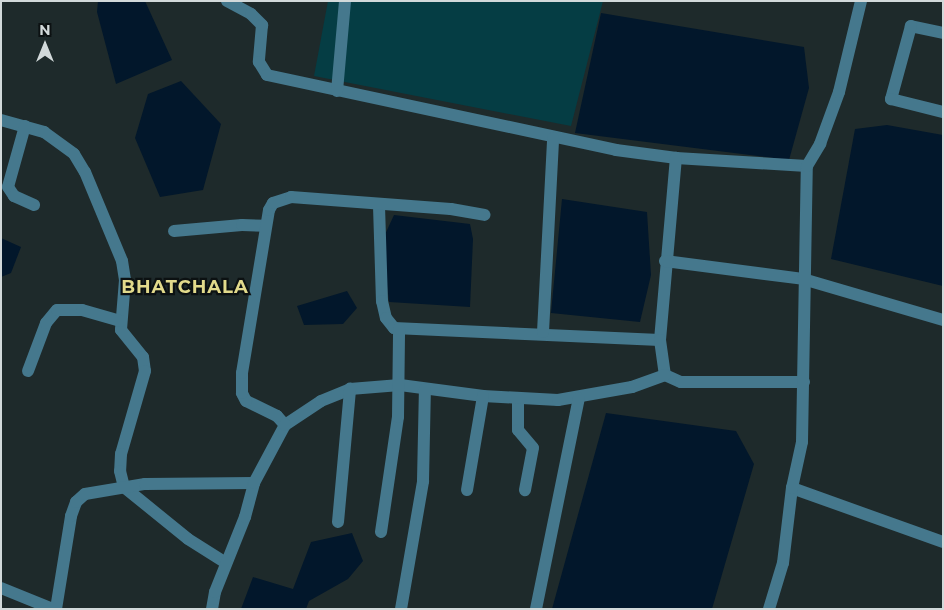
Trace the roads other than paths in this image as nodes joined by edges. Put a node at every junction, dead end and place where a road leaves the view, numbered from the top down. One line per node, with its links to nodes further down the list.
1 (227, 1): 5 (street)
2 (345, 1): 5 (street)
3 (861, 1): 11 (street)
4 (943, 33): 6 (street)
5 (337, 91): 9 (street)
6 (943, 112)
7 (1, 120): 8 (street)
8 (25, 126): 12 (street); 20 (street)
9 (553, 138): 10 (street); 22 (street)
10 (676, 158): 11 (street); 17 (street)
11 (807, 166): 18 (street)
12 (34, 205)
13 (379, 206): 14 (street); 15 (street); 21 (street)
14 (484, 215)
15 (266, 226): 16 (street); 33 (street)
16 (174, 231)
17 (665, 261): 18 (street); 23 (street)
18 (803, 279): 19 (street); 26 (street)
19 (943, 320)
20 (120, 321): 24 (street); 35 (street)
21 (399, 329): 22 (street); 27 (street)
22 (543, 332): 23 (street)
23 (660, 340): 25 (street)
24 (28, 371)
25 (665, 375): 26 (street); 32 (street)
26 (804, 382): 36 (street)
27 (400, 385): 28 (street); 29 (street); 40 (street)
28 (350, 389): 33 (street); 39 (street)
29 (424, 389): 30 (street); 46 (street)
30 (483, 396): 31 (street); 37 (street)
31 (518, 398): 32 (street); 38 (street)
32 (579, 398): 47 (street)
33 (285, 425): 34 (street)
34 (254, 483): 35 (street); 42 (street)
35 (124, 487): 42 (street); 44 (street)
36 (792, 488): 41 (street); 48 (street)
37 (467, 490)
38 (526, 490)
39 (338, 522)
40 (381, 532)
41 (943, 542)
42 (226, 563): 45 (street)
43 (1, 588): 44 (street)
44 (55, 609)
45 (212, 609)
46 (401, 609)
47 (536, 609)
48 (769, 609)

